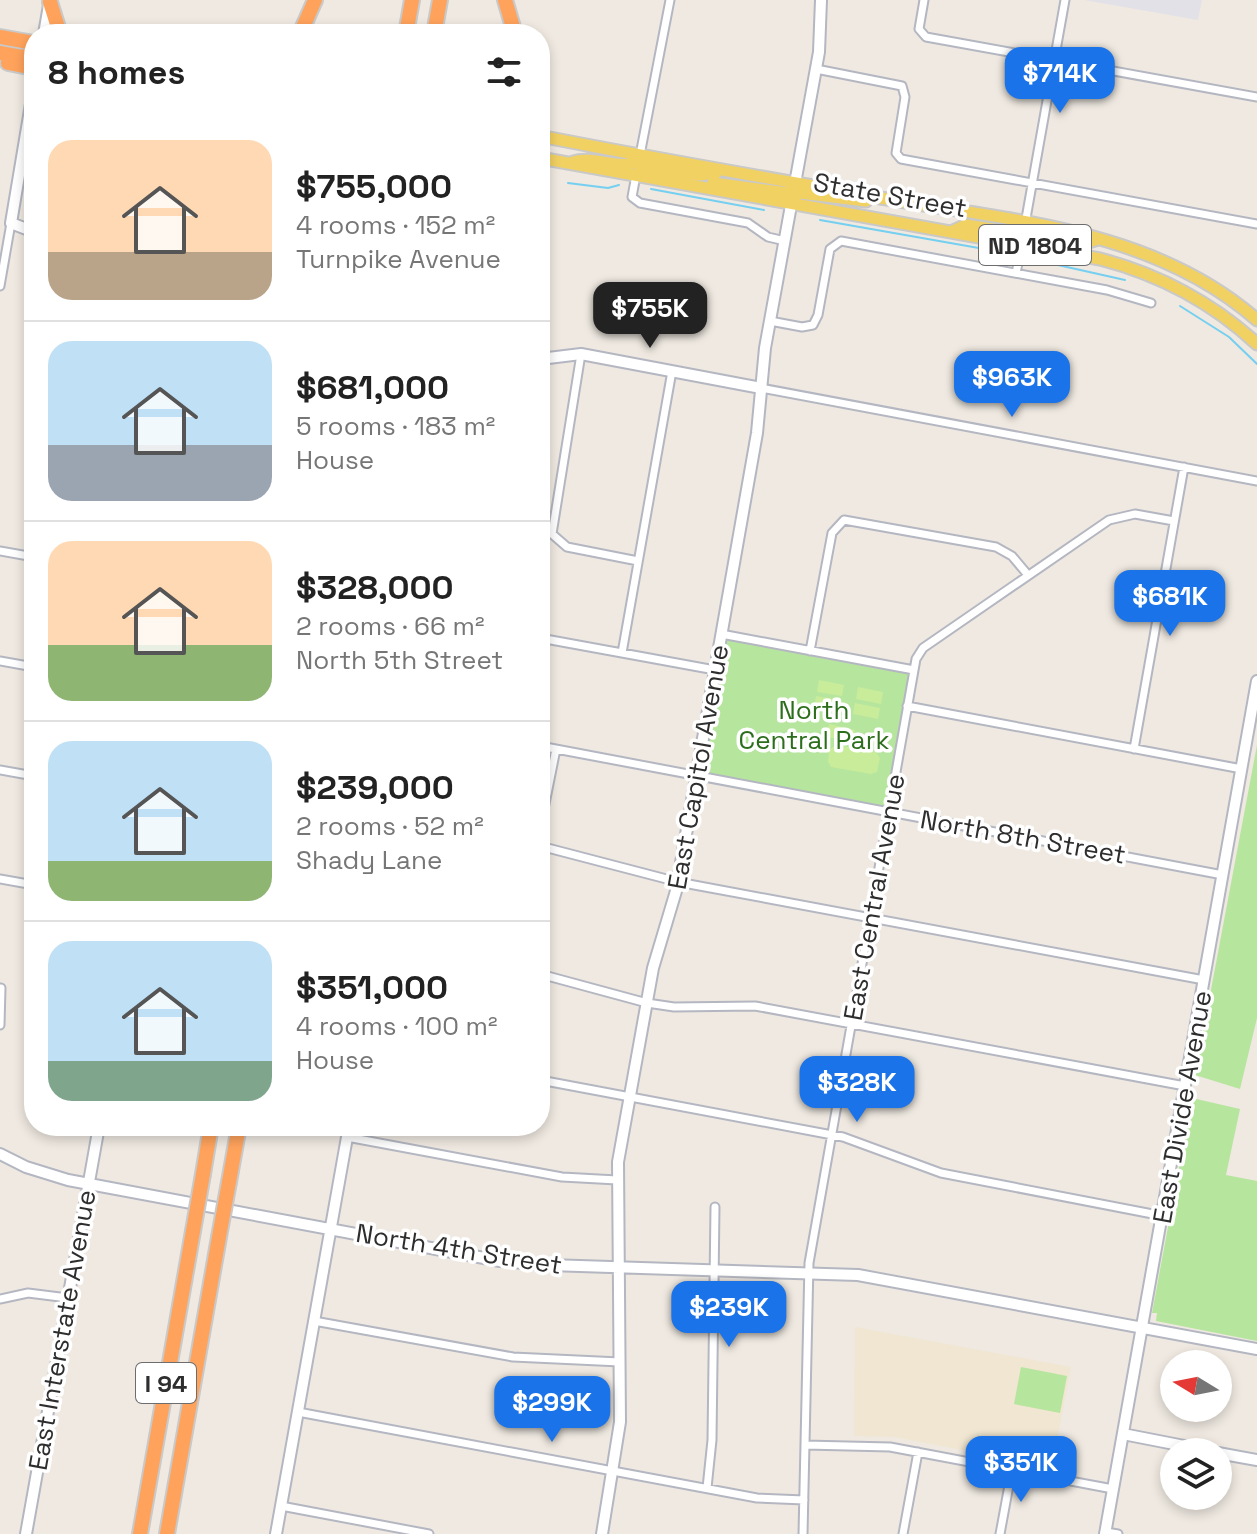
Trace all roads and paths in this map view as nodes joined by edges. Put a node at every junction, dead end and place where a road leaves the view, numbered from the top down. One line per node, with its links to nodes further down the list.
1 (315, 0): 12 (highway)
2 (412, 0): 13 (highway)
3 (440, 0): 14 (highway)
4 (505, 0): 15 (highway)
5 (670, 0): 29 (street)
6 (821, 0): 23 (street, East Capitol Avenue)
7 (924, 0): 20 (street)
8 (1065, 0): 20 (street)
9 (50, 1): 10 (street); 11 (highway)
10 (46, 24)
11 (57, 24)
12 (304, 24)
13 (408, 24)
14 (436, 24)
15 (512, 24)
16 (0, 37): 17 (highway)
17 (24, 41)
18 (0, 53): 19 (highway)
19 (24, 56)
20 (1054, 60): 24 (street); 34 (street)
21 (0, 62): 22 (highway)
22 (24, 66)
23 (816, 69): 34 (street); 35 (street, East Capitol Avenue)
24 (1257, 97)
25 (550, 129): 28 (main road)
26 (550, 138): 28 (main road, State Street / ND 1804)
27 (24, 146): 36 (street)
28 (627, 153): 29 (main road, State Street / ND 1804)
29 (640, 155): 31 (main road); 32 (main road, State Street / ND 1804)
30 (550, 160): 31 (main road, State Street / ND 1804)
31 (569, 163): 33 (main road, State Street / ND 1804)
32 (733, 172): 33 (main road); 35 (main road, State Street / ND 1804)
33 (636, 175): 35 (main road, State Street / ND 1804); 42 (street)
34 (1032, 183): 37 (street); 38 (street)
35 (794, 193): 37 (main road, State Street / ND 1804); 40 (main road, State Street / ND 1804); 42 (street, East Capitol Avenue)
36 (11, 223): 39 (street); 45 (street)
37 (1025, 224): 40 (main road); 41 (main road, State Street / ND 1804)
38 (1257, 224)
39 (24, 228)
40 (953, 231): 43 (main road, State Street / ND 1804)
41 (1099, 239): 43 (main road); 47 (main road, State Street / ND 1804)
42 (785, 241): 48 (street, East Capitol Avenue)
43 (1022, 243): 44 (street); 49 (main road, State Street / ND 1804)
44 (1016, 273): 46 (street); 48 (street)
45 (0, 286)
46 (1151, 303)
47 (1257, 320)
48 (770, 321): 53 (street, East Capitol Avenue)
49 (1257, 344)
50 (581, 354): 51 (street); 52 (street); 59 (street)
51 (550, 358)
52 (672, 371): 53 (street); 59 (street)
53 (761, 388): 54 (street); 61 (street, East Capitol Avenue)
54 (1184, 467): 55 (street); 56 (street)
55 (1257, 481)
56 (1174, 521): 60 (street, East Central Avenue); 73 (street)
57 (0, 551): 58 (street)
58 (24, 555)
59 (638, 561): 64 (street)
60 (1028, 575): 63 (street); 68 (street, East Central Avenue)
61 (721, 634): 63 (street); 67 (street, East Capitol Avenue)
62 (550, 640): 64 (street)
63 (810, 651): 68 (street)
64 (622, 653): 67 (street)
65 (0, 661): 66 (street)
66 (24, 665)
67 (715, 670): 77 (street, East Capitol Avenue)
68 (914, 670): 70 (street, East Central Avenue)
69 (1257, 681): 74 (street, East Divide Avenue)
70 (907, 706): 73 (street); 79 (street, East Central Avenue)
71 (550, 748): 72 (street, North 8th Street)
72 (556, 749): 77 (street, North 8th Street); 78 (street)
73 (1134, 749): 74 (street)
74 (1242, 769): 81 (street, East Divide Avenue)
75 (0, 770): 76 (street)
76 (24, 774)
77 (697, 776): 79 (street, North 8th Street); 83 (street, East Capitol Avenue)
78 (550, 779)
79 (888, 812): 81 (street, North 8th Street); 85 (street, East Central Avenue)
80 (550, 849): 83 (street)
81 (1223, 875): 87 (street, East Divide Avenue)
82 (0, 879): 84 (street)
83 (678, 882): 85 (street); 89 (street, East Capitol Avenue)
84 (24, 883)
85 (870, 918): 87 (street); 90 (street, East Central Avenue)
86 (550, 977): 89 (street)
87 (1204, 980): 93 (street, East Divide Avenue)
88 (1, 988): 91 (street)
89 (647, 1003): 90 (street); 94 (street, East Capitol Avenue)
90 (851, 1024): 93 (street); 95 (street, East Central Avenue)
91 (0, 1025)
92 (550, 1082): 94 (street)
93 (1185, 1086): 105 (street, East Divide Avenue)
94 (629, 1097): 95 (street); 102 (street, East Capitol Avenue)
95 (831, 1134): 105 (street); 109 (street, East Central Avenue)
96 (97, 1136): 103 (street, East Interstate Avenue)
97 (209, 1136): 131 (highway, I 94, bridge)
98 (237, 1136): 132 (highway, I 94, bridge)
99 (347, 1136): 106 (street)
100 (367, 1136): 102 (street)
101 (0, 1154): 103 (street, North 4th Street)
102 (617, 1180): 107 (street, East Capitol Avenue)
103 (88, 1184): 106 (street, North 4th Street); 110 (street, East Interstate Avenue)
104 (715, 1207): 108 (street)
105 (1163, 1216): 113 (street, East Divide Avenue)
106 (331, 1229): 107 (street, North 4th Street); 112 (street)
107 (619, 1267): 108 (street, North 4th Street); 115 (street, East Capitol Avenue)
108 (714, 1269): 109 (street, North 4th Street); 125 (street)
109 (809, 1271): 113 (street, North 4th Street); 119 (street, East Central Avenue)
110 (68, 1298): 111 (street); 130 (street, East Interstate Avenue)
111 (0, 1299)
112 (314, 1321): 115 (street); 116 (street)
113 (1142, 1327): 114 (street, North 4th Street); 117 (street, East Divide Avenue)
114 (1257, 1349)
115 (620, 1362): 124 (street, East Capitol Avenue)
116 (298, 1412): 124 (street); 128 (street)
117 (1123, 1434): 118 (street); 126 (street, East Divide Avenue)
118 (1160, 1441)
119 (805, 1445): 120 (street); 127 (street, East Central Avenue)
120 (918, 1452): 123 (street); 137 (street)
121 (1232, 1455): 122 (street)
122 (1257, 1460)
123 (1012, 1469): 126 (street); 138 (street)
124 (614, 1471): 125 (street); 135 (street, East Capitol Avenue)
125 (707, 1488): 127 (street)
126 (1113, 1489): 129 (street, East Divide Avenue)
127 (804, 1500): 136 (street, East Central Avenue)
128 (281, 1506): 133 (street); 134 (street)
129 (1106, 1533): 139 (street)
130 (26, 1534)
131 (140, 1534)
132 (167, 1534)
133 (276, 1534)
134 (429, 1534)
135 (602, 1534)
136 (803, 1534)
137 (903, 1534)
138 (1000, 1534)
139 (1118, 1534)

